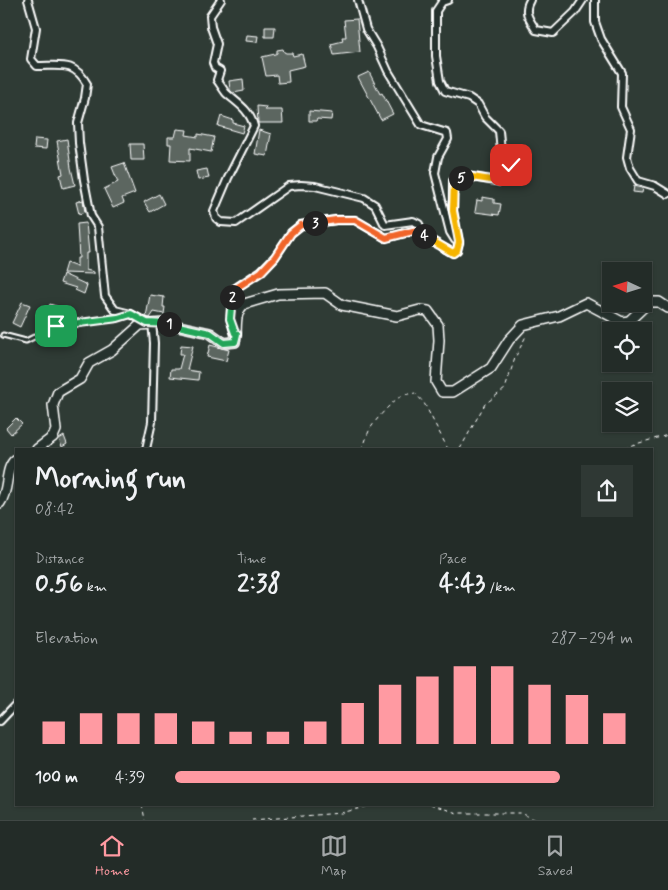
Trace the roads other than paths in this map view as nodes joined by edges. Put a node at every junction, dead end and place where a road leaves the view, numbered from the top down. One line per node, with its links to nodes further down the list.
1 (28, 0): 12 (street)
2 (221, 0): 9 (street)
3 (358, 0): 10 (street)
4 (448, 0): 10 (street)
5 (530, 0): 6 (street)
6 (583, 0)
7 (595, 0): 8 (street)
8 (668, 194)
9 (423, 235): 10 (street); 14 (street)
10 (459, 242)
11 (668, 308): 14 (street)
12 (131, 314): 13 (street); 15 (lane)
13 (150, 323): 14 (street); 16 (street); 17 (street)
14 (237, 334)
15 (3, 335)
16 (39, 448)
17 (146, 448)
18 (15, 460): 19 (street)
19 (0, 504)
20 (15, 705): 21 (street)
21 (0, 721)

